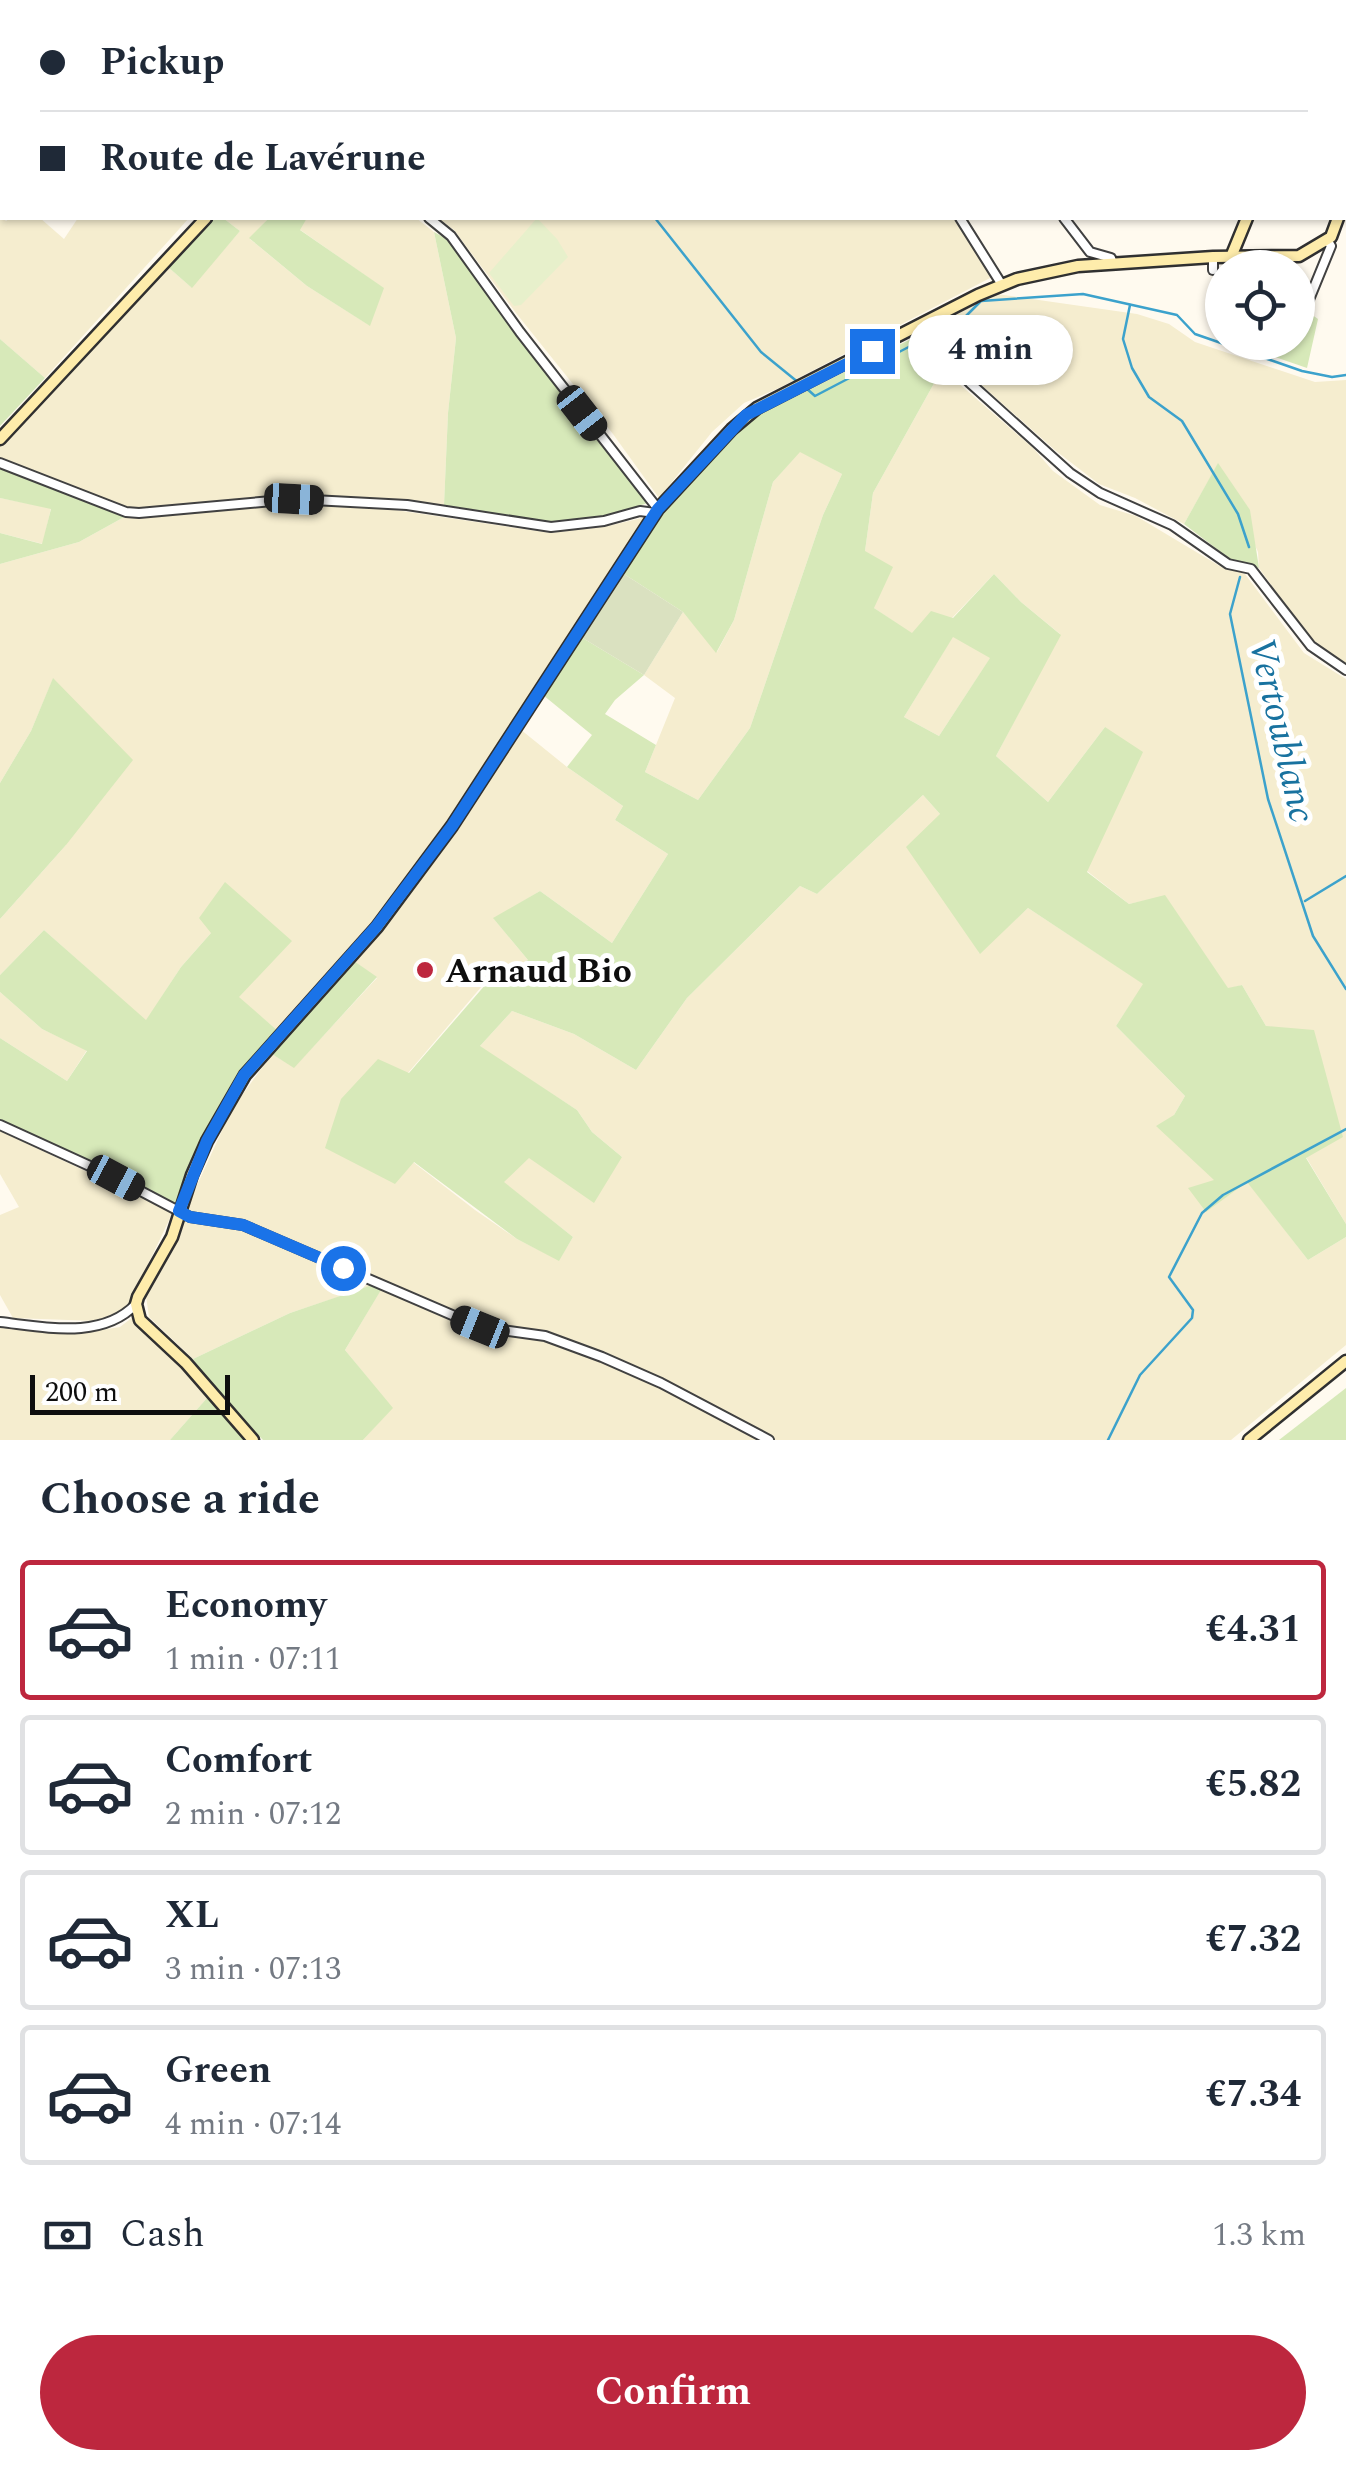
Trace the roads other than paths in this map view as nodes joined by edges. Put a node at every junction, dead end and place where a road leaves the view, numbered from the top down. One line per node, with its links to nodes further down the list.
1 (204, 220): 15 (street)
2 (431, 220): 17 (street)
3 (961, 220): 12 (street)
4 (1066, 220): 11 (street)
5 (1246, 220): 8 (street)
6 (1337, 220): 7 (street)
7 (1328, 241): 9 (street); 13 (street)
8 (1234, 250)
9 (1315, 250)
10 (1205, 263): 11 (street)
11 (1113, 264): 12 (street)
12 (1002, 284): 14 (street)
13 (1315, 287)
14 (920, 326): 17 (street); 18 (street)
15 (0, 439)
16 (0, 463): 17 (street)
17 (657, 511): 20 (street)
18 (1346, 670)
19 (0, 1125): 20 (street)
20 (179, 1211): 21 (street); 25 (street)
21 (136, 1304): 22 (street); 24 (street)
22 (0, 1322)
23 (1346, 1361): 26 (street)
24 (254, 1440)
25 (769, 1440)
26 (1249, 1440)

